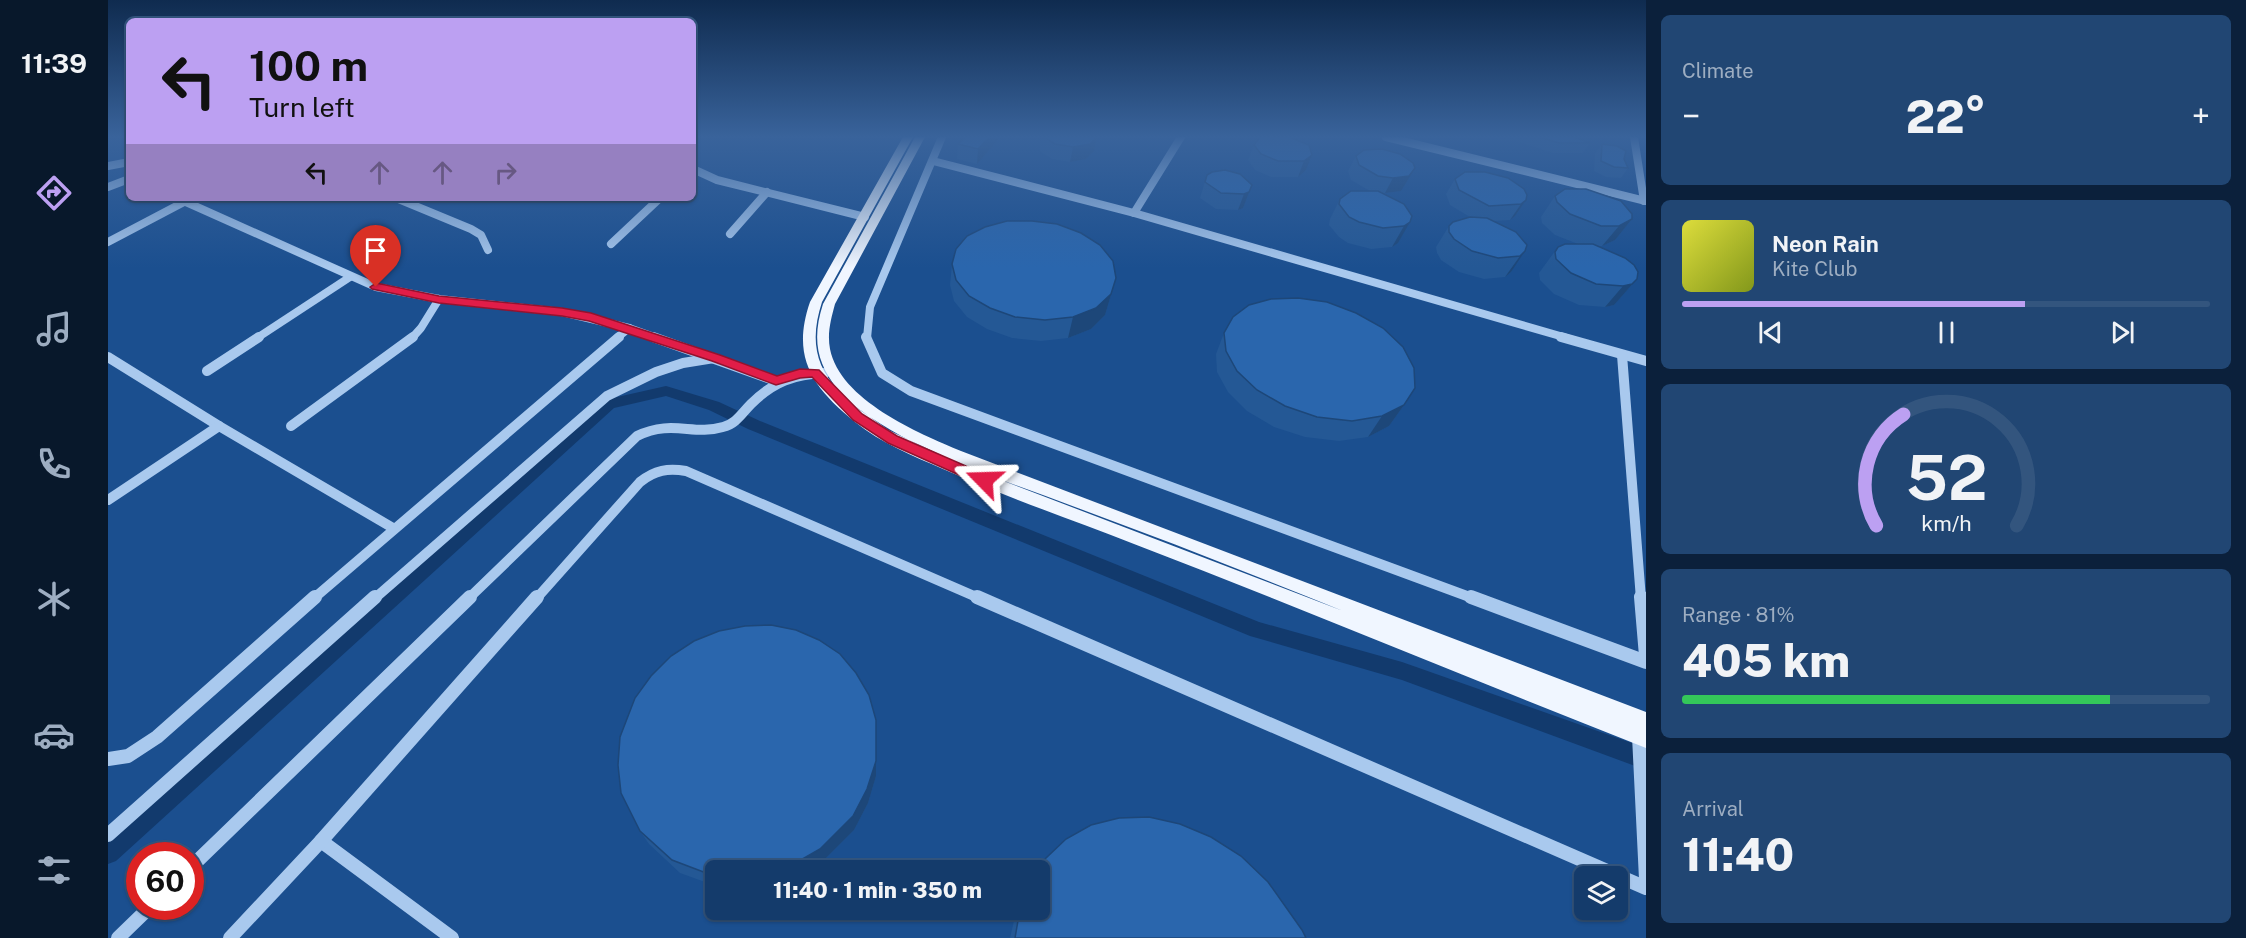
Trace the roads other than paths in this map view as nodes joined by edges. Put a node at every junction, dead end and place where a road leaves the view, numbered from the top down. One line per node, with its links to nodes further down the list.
1 (124, 181): 10 (lane)
2 (720, 181): 11 (lane)
3 (884, 181): 18 (main road)
4 (896, 181): 31 (main road)
5 (924, 181): 38 (lane)
6 (1009, 181): 17 (lane)
7 (1154, 181): 17 (lane)
8 (1567, 181): 16 (lane)
9 (1642, 181): 16 (lane)
10 (108, 187)
11 (767, 192): 18 (lane); 19 (lane)
12 (178, 201): 20 (lane)
13 (182, 201): 23 (lane)
14 (400, 201): 22 (lane)
15 (657, 201): 21 (lane)
16 (1645, 201)
17 (1134, 213): 26 (lane)
18 (865, 217): 31 (main road)
19 (730, 234)
20 (108, 242)
21 (611, 244)
22 (488, 250)
23 (350, 277): 24 (lane); 30 (lane)
24 (439, 299): 25 (lane); 34 (lane)
25 (629, 328): 28 (lane); 36 (lane)
26 (1622, 355): 29 (lane); 37 (lane)
27 (108, 357): 33 (lane)
28 (716, 358): 32 (lane); 41 (lane)
29 (1646, 361)
30 (207, 371)
31 (823, 373): 32 (lane); 39 (main road)
32 (776, 381): 43 (lane)
33 (219, 426): 35 (lane); 36 (lane)
34 (291, 426)
35 (108, 500)
36 (393, 528): 40 (lane)
37 (1646, 656)
38 (1646, 663)
39 (1642, 735): 44 (lane)
40 (108, 759)
41 (108, 835)
42 (321, 841): 45 (lane); 48 (lane); 49 (lane)
43 (204, 854)
44 (1646, 879)
45 (1646, 888)
46 (137, 920): 47 (lane)
47 (118, 938)
48 (230, 938)
49 (452, 938)

